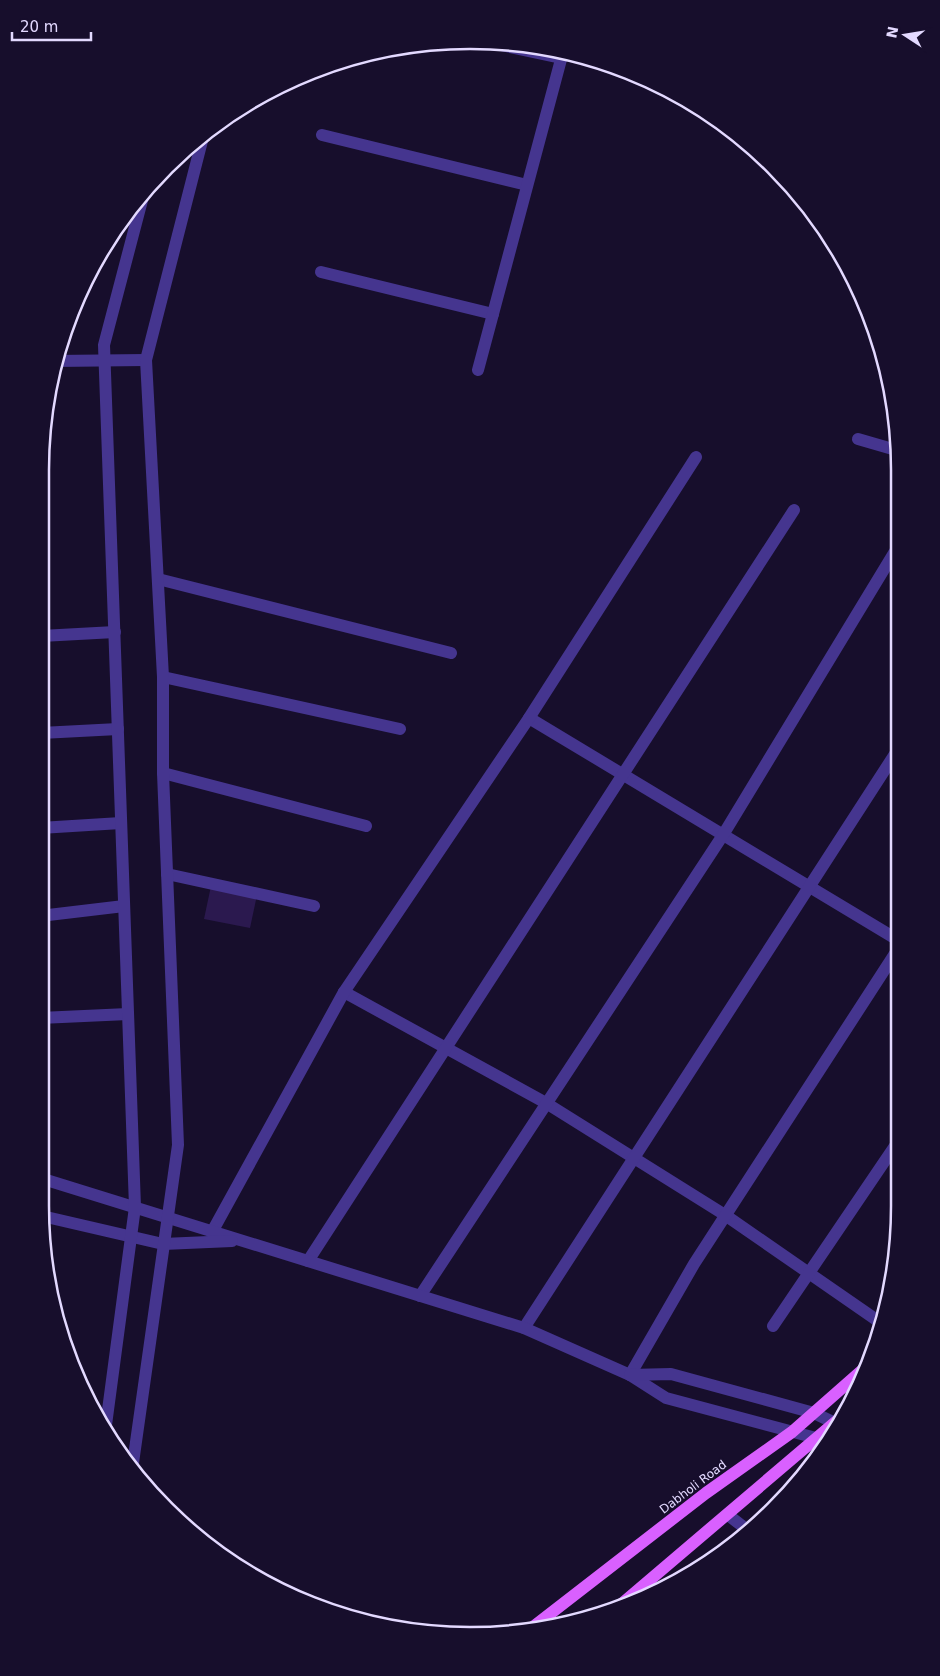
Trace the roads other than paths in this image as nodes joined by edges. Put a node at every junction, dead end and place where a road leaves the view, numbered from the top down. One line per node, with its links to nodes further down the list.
1 (561, 59): 4 (street)
2 (322, 135): 4 (street)
3 (201, 146): 8 (street)
4 (527, 185): 7 (street)
5 (140, 209): 10 (street)
6 (321, 272): 7 (street)
7 (493, 314): 11 (street)
8 (146, 360): 10 (street); 17 (street)
9 (63, 361): 10 (street)
10 (105, 361): 18 (street)
11 (478, 370)
12 (858, 439): 13 (street)
13 (890, 448)
14 (696, 457): 22 (street)
15 (794, 510): 28 (street)
16 (891, 558): 32 (street)
17 (158, 579): 20 (street); 21 (street)
18 (115, 632): 19 (street); 23 (street)
19 (49, 636)
20 (451, 653)
21 (163, 677): 24 (street); 27 (street)
22 (529, 718): 28 (street); 40 (street)
23 (118, 729): 25 (street); 29 (street)
24 (400, 729)
25 (49, 733)
26 (891, 762): 34 (street)
27 (163, 773): 30 (street); 33 (street)
28 (622, 774): 32 (street); 43 (street)
29 (121, 823): 31 (street); 35 (street)
30 (366, 826)
31 (49, 827)
32 (723, 835): 34 (street); 44 (street)
33 (167, 874): 36 (street); 50 (street)
34 (810, 887): 38 (street); 46 (street)
35 (124, 906): 37 (street); 41 (street)
36 (314, 906)
37 (49, 915)
38 (891, 936)
39 (891, 959): 49 (street)
40 (344, 992): 43 (street); 52 (street)
41 (128, 1014): 42 (street); 48 (street)
42 (49, 1018)
43 (446, 1048): 44 (street); 56 (street)
44 (546, 1103): 46 (street); 58 (street)
45 (891, 1152): 57 (street)
46 (633, 1158): 49 (street); 61 (street)
47 (49, 1181): 48 (street)
48 (135, 1207): 50 (street); 53 (street)
49 (725, 1215): 57 (street); 62 (street)
50 (167, 1217): 52 (street); 55 (street)
51 (49, 1218): 53 (street)
52 (212, 1232): 54 (street)
53 (131, 1237): 55 (street); 65 (street)
54 (242, 1241): 55 (street); 56 (street)
55 (163, 1244): 70 (street)
56 (308, 1261): 58 (street)
57 (810, 1273): 59 (street); 60 (street)
58 (420, 1296): 61 (street)
59 (876, 1319)
60 (773, 1326)
61 (524, 1328): 62 (street)
62 (630, 1375): 64 (street); 67 (street)
63 (855, 1377): 64 (main road, Dabholi Road)
64 (814, 1413): 66 (street); 67 (main road, Dabholi Road)
65 (107, 1420)
66 (832, 1421)
67 (792, 1432): 68 (street); 74 (main road, Dabholi Road)
68 (820, 1441)
69 (818, 1442): 71 (main road)
70 (134, 1459)
71 (728, 1515): 72 (street); 73 (main road)
72 (743, 1527)
73 (653, 1585)
74 (542, 1621)

